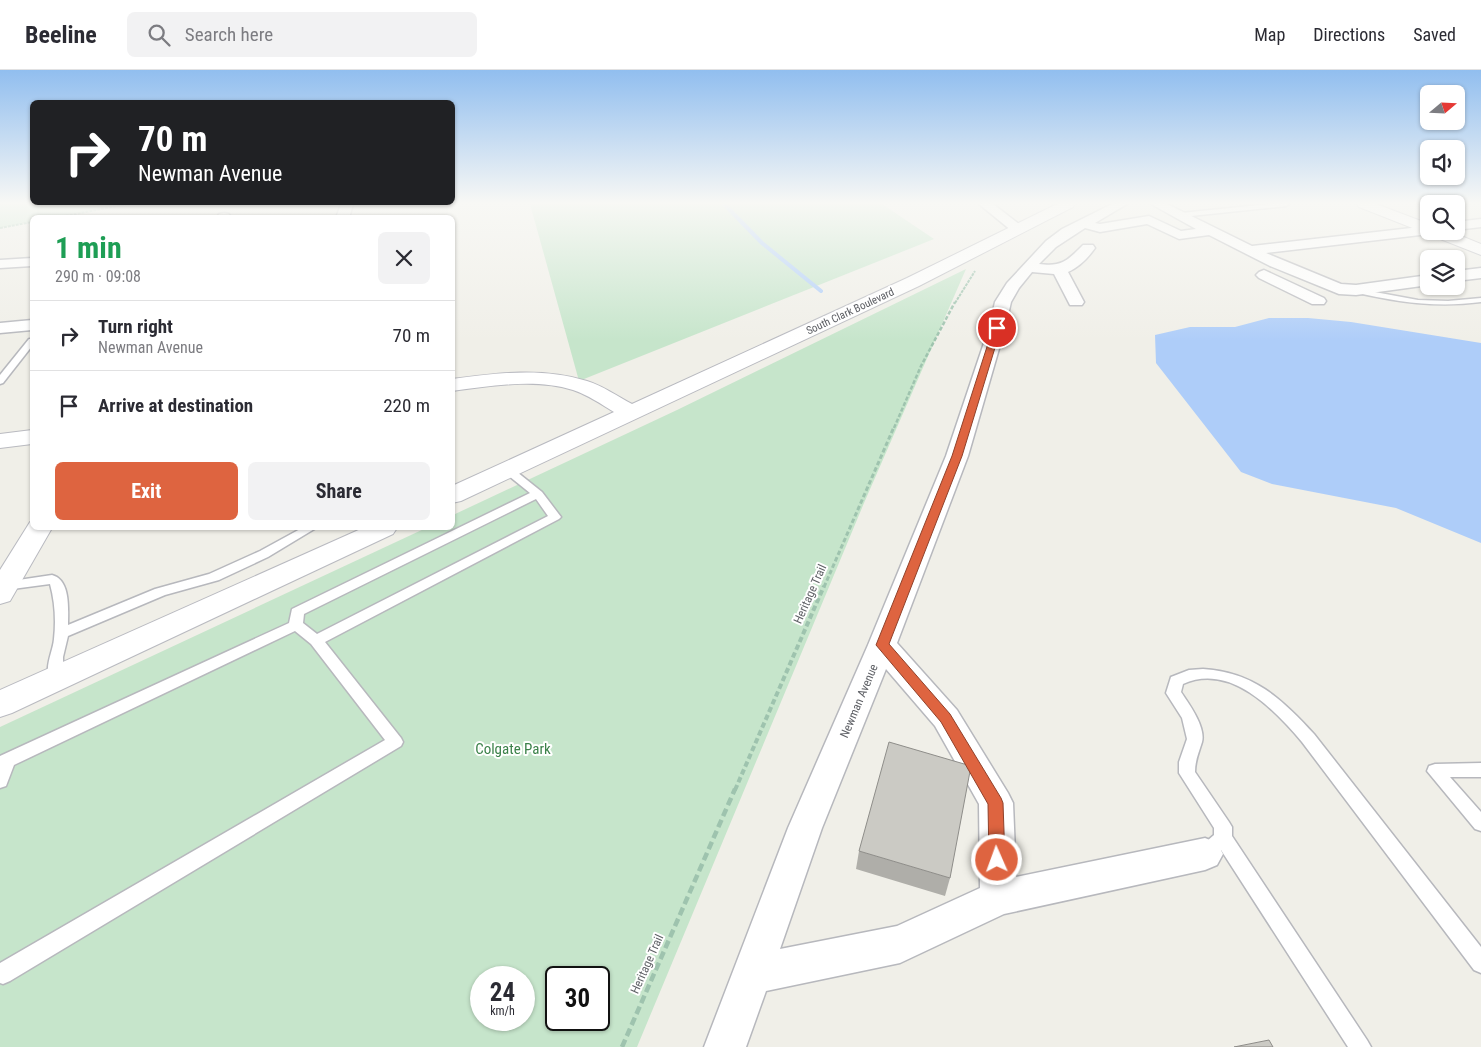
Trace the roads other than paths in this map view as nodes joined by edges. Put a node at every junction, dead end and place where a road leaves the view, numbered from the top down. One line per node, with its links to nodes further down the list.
1 (975, 250): 23 (street, South Clark Boulevard)
2 (1045, 250): 9 (street, Newman Avenue)
3 (1076, 250): 10 (street)
4 (1252, 250): 5 (street); 7 (street)
5 (1255, 250)
6 (30, 262): 8 (street)
7 (1275, 263): 14 (street); 16 (street)
8 (1, 266)
9 (1028, 267): 10 (street); 36 (street, Newman Avenue)
10 (1060, 271): 17 (street)
11 (1481, 273): 12 (street)
12 (1465, 275)
13 (1420, 281): 14 (street)
14 (1356, 290): 15 (lane)
15 (1481, 300)
16 (1318, 301)
17 (1076, 302)
18 (30, 325): 19 (street)
19 (0, 328)
20 (30, 344): 21 (lane)
21 (0, 382)
22 (455, 385): 23 (street)
23 (630, 413): 26 (street, South Clark Boulevard)
24 (30, 437): 25 (street)
25 (0, 441)
26 (508, 470): 27 (lane); 28 (street, South Clark Boulevard)
27 (538, 494): 33 (lane); 35 (lane)
28 (455, 495)
29 (38, 530): 32 (street)
30 (306, 530): 34 (lane)
31 (380, 530): 37 (street)
32 (2, 590): 34 (lane)
33 (296, 618): 35 (lane); 40 (lane)
34 (61, 633): 37 (lane)
35 (316, 641): 48 (lane)
36 (882, 645): 45 (street); 47 (street, Newman Avenue)
37 (56, 677): 38 (street); 39 (street)
38 (0, 691)
39 (0, 704)
40 (4, 761): 42 (lane)
41 (1481, 770): 43 (lane)
42 (0, 781)
43 (1481, 824)
44 (1214, 846): 45 (street); 46 (lane); 50 (lane)
45 (998, 898): 47 (street)
46 (1481, 963)
47 (752, 974): 49 (street, Newman Avenue)
48 (1, 977)
49 (725, 1047)
50 (1360, 1047)

